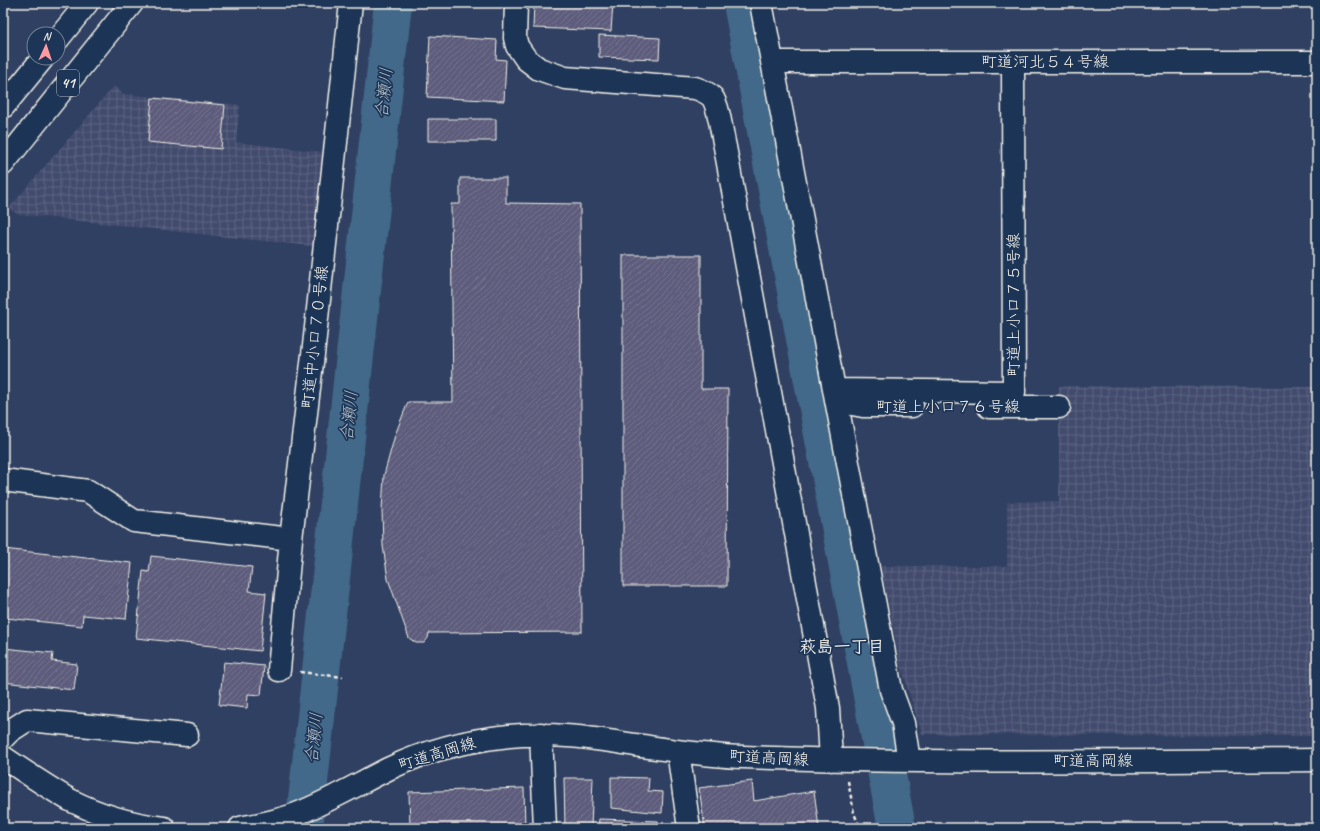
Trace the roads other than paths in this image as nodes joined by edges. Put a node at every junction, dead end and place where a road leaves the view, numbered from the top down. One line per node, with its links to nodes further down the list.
1 (87, 3): 6 (main road)
2 (132, 3): 12 (main road, 41)
3 (351, 3): 16 (main road, 町道中小口７０号線)
4 (516, 3): 23 (main road)
5 (761, 3): 7 (main road)
6 (66, 29)
7 (772, 62): 8 (main road, 町道河北５４号線); 13 (main road)
8 (1013, 62): 9 (main road, 町道河北５４号線); 13 (main road, 町道上小口７５号線)
9 (1317, 62)
10 (36, 66): 11 (main road, 41)
11 (3, 107)
12 (3, 164)
13 (835, 396): 14 (main road, 町道上小口７６号線); 25 (main road)
14 (1060, 407)
15 (3, 480): 16 (main road)
16 (291, 539): 17 (main road, 町道中小口７０号線)
17 (279, 670)
18 (541, 734): 21 (main road, 町道高岡線); 27 (main road, 町道高岡線); 28 (main road)
19 (187, 735): 20 (main road)
20 (3, 738)
21 (678, 751): 23 (main road, 町道高岡線); 29 (main road)
22 (3, 757): 26 (main road)
23 (847, 760): 25 (main road, 町道高岡線)
24 (1317, 760): 25 (main road, 町道高岡線)
25 (903, 761)
26 (164, 828)
27 (240, 828)
28 (545, 828)
29 (689, 828)

